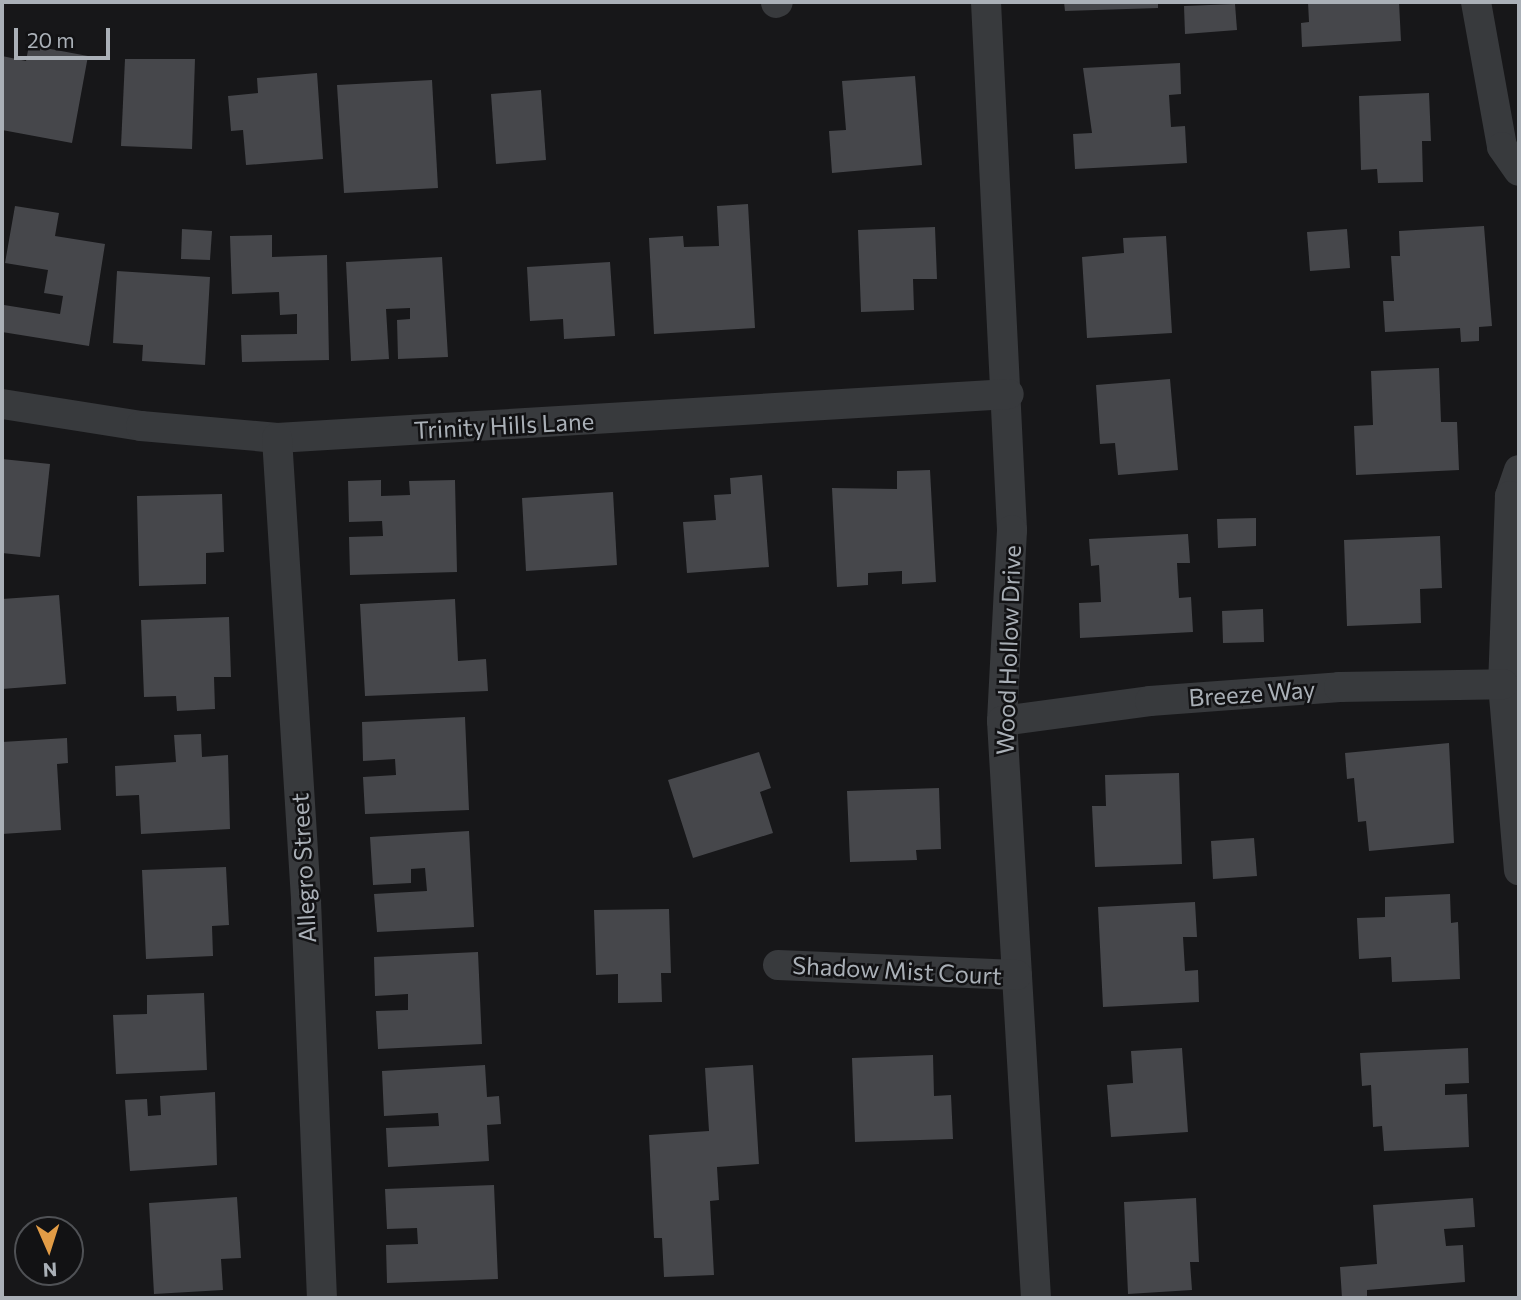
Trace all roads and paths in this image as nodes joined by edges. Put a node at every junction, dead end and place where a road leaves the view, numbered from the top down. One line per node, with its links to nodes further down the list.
1 (986, 2): 4 (street, Wood Hollow Drive)
2 (1476, 2): 3 (street)
3 (1519, 171)
4 (1009, 394): 6 (street, Trinity Hills Lane); 9 (street, Wood Hollow Drive)
5 (2, 404): 6 (street, Trinity Hills Lane)
6 (277, 438): 13 (street, Allegro Street)
7 (1519, 470): 8 (street)
8 (1503, 684): 9 (street, Breeze Way); 10 (street)
9 (1002, 721): 12 (street, Wood Hollow Drive)
10 (1519, 870)
11 (778, 965): 12 (street, Shadow Mist Court)
12 (1017, 975): 14 (street, Wood Hollow Drive)
13 (322, 1298)
14 (1036, 1298)

